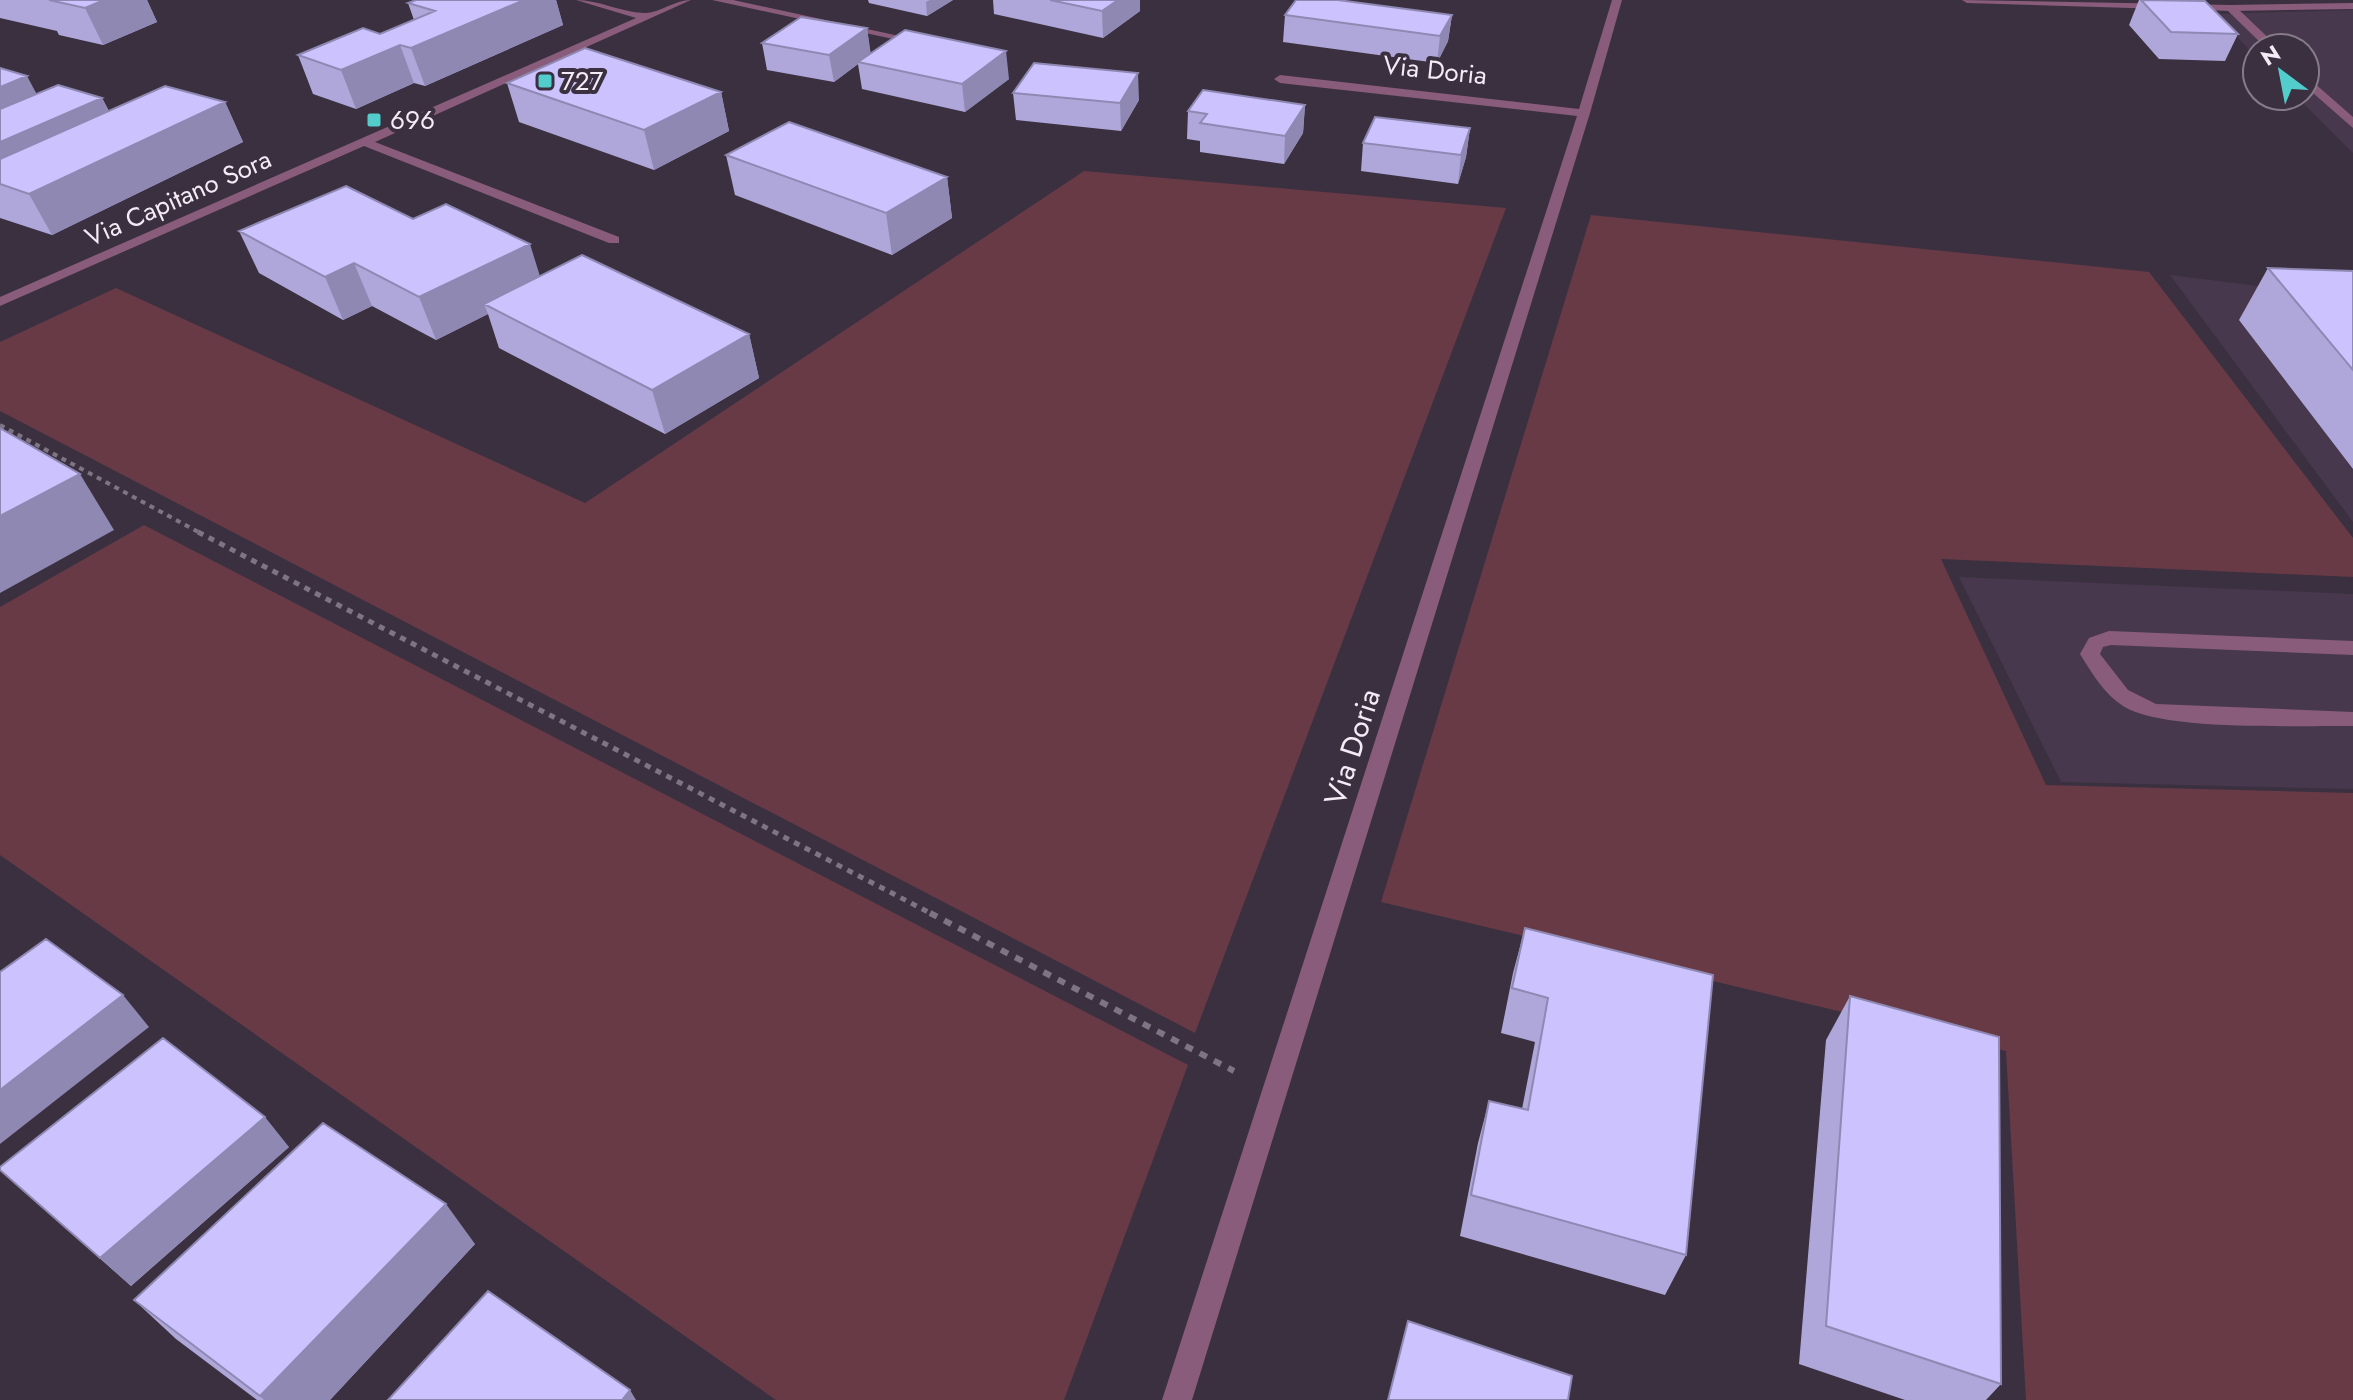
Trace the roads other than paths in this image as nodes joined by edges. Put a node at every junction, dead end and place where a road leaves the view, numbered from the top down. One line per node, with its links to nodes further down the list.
1 (581, 0): 8 (street)
2 (686, 0): 8 (street, Via Capitano Sora)
3 (717, 0): 10 (street)
4 (1617, 0): 13 (street, Via Doria)
5 (1967, 0): 7 (street)
6 (2353, 6): 7 (street)
7 (2231, 8): 9 (street)
8 (646, 17): 15 (street, Via Capitano Sora)
9 (2256, 32)
10 (937, 45)
11 (1280, 79): 13 (street, Via Doria)
12 (2321, 94): 14 (street)
13 (1584, 113): 20 (street, Via Doria)
14 (2353, 124)
15 (364, 142): 16 (street); 17 (street, Via Capitano Sora)
16 (614, 240)
17 (4, 297)
18 (2353, 648): 19 (street)
19 (2353, 719)
20 (1177, 1400)

